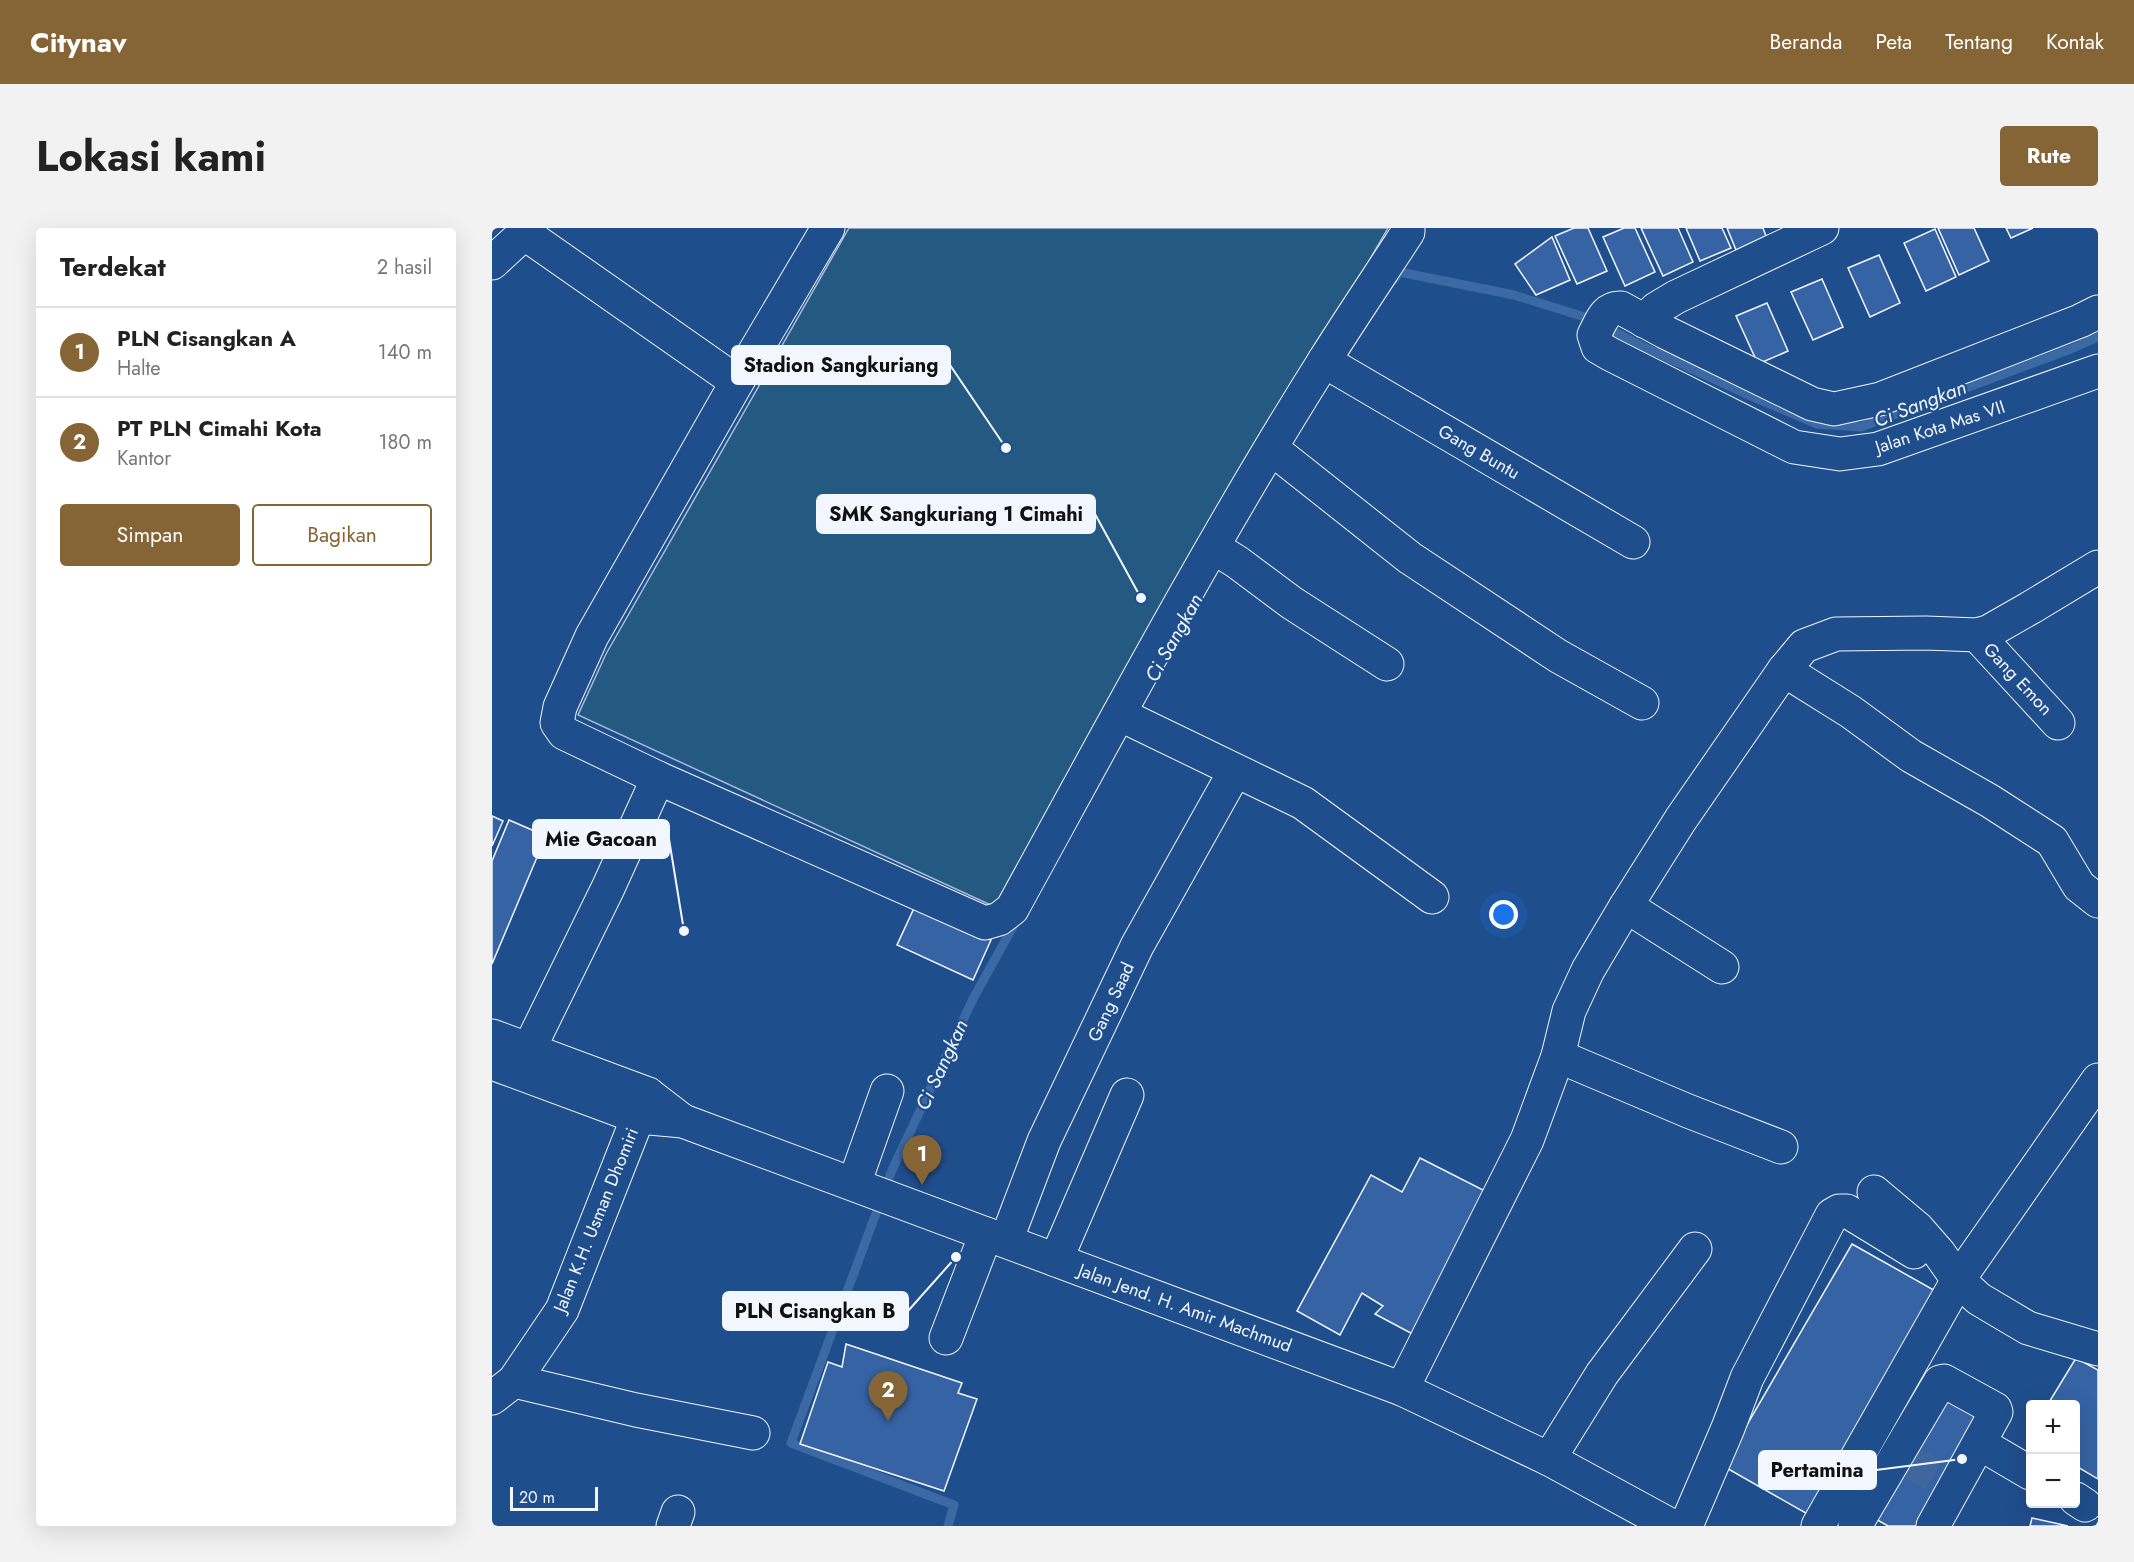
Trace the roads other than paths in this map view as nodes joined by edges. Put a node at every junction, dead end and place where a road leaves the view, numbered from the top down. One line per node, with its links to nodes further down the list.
1 (828, 228): 10 (main road)
2 (1407, 228): 8 (main road)
3 (1822, 228): 7 (main road)
4 (527, 231): 5 (main road); 10 (main road)
5 (492, 263)
6 (2098, 312): 7 (main road)
7 (1644, 321): 9 (main road, Jalan Kota Mas VII)
8 (1324, 361): 11 (main road); 12 (main road, Gang Buntu)
9 (2098, 371)
10 (737, 382): 22 (main road)
11 (1271, 448): 13 (main road); 18 (main road)
12 (1634, 542)
13 (1212, 547): 16 (main road); 19 (main road)
14 (2098, 567): 15 (main road)
15 (1977, 635): 17 (main road); 20 (main road, Gang Emon)
16 (1387, 664)
17 (1784, 670): 24 (main road); 25 (main road)
18 (1642, 703)
19 (1125, 717): 21 (main road); 22 (main road)
20 (2058, 723)
21 (1235, 771): 23 (main road); 38 (main road, Gang Saad)
22 (658, 778): 28 (main road)
23 (1432, 897)
24 (2098, 901)
25 (1626, 906): 26 (main road); 29 (main road)
26 (1722, 967)
27 (492, 1036): 28 (main road, Jalan Jend. H. Amir Machmud)
28 (529, 1049): 34 (main road, Jalan Jend. H. Amir Machmud)
29 (1558, 1056): 35 (main road); 45 (main road)
30 (492, 1063): 34 (main road, Jalan Jend. H. Amir Machmud)
31 (2098, 1080): 42 (main road)
32 (887, 1091): 36 (main road)
33 (1127, 1095): 41 (main road)
34 (643, 1105): 36 (main road, Jalan Jend. H. Amir Machmud); 46 (main road, Jalan K.H. Usman Dhomiri)
35 (1781, 1147)
36 (872, 1191): 38 (main road, Jalan Jend. H. Amir Machmud)
37 (1874, 1192): 42 (main road)
38 (996, 1238): 41 (main road, Jalan Jend. H. Amir Machmud); 43 (main road, Gang Saad)
39 (1695, 1248): 49 (main road)
40 (1914, 1252): 52 (main road)
41 (1056, 1260): 45 (main road, Jalan Jend. H. Amir Machmud)
42 (1958, 1280): 44 (main road); 53 (main road)
43 (946, 1338)
44 (2098, 1349)
45 (1402, 1389): 49 (main road, Jalan Jend. H. Amir Machmud)
46 (503, 1390): 47 (main road)
47 (753, 1433)
48 (1979, 1443): 50 (main road); 54 (main road); 55 (main road)
49 (1549, 1459): 51 (main road, Jalan Jend. H. Amir Machmud)
50 (2026, 1470)
51 (1672, 1526)
52 (1686, 1526)
53 (1818, 1526)
54 (1855, 1526)
55 (1933, 1526)

